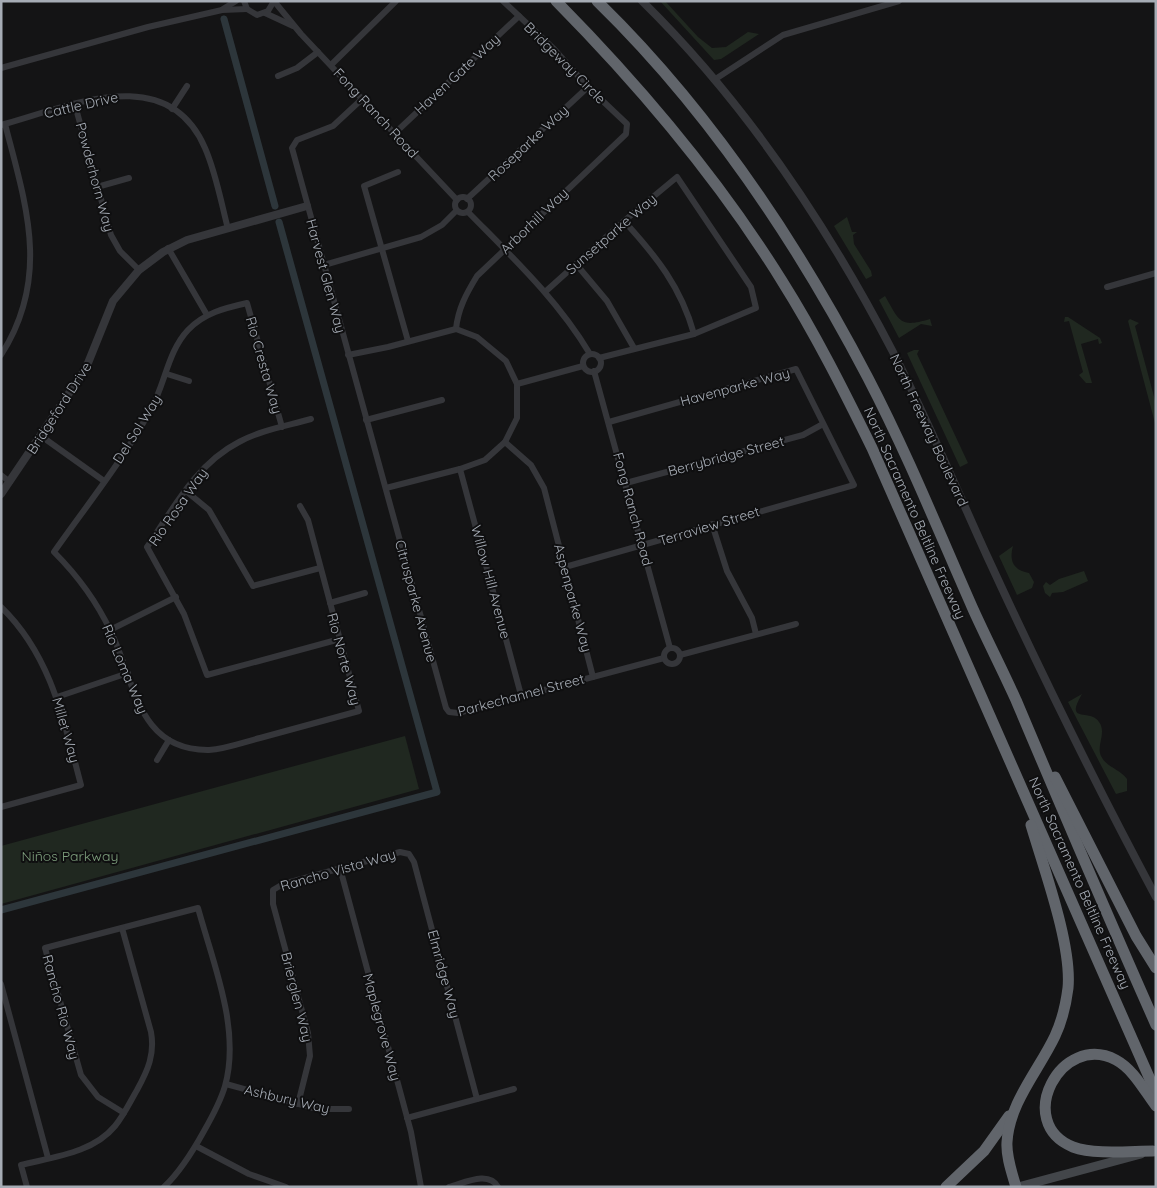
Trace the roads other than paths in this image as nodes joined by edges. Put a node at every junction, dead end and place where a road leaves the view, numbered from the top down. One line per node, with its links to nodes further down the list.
1 (236, 1): 11 (street)
2 (244, 1): 10 (street)
3 (274, 1): 12 (street); 14 (street, Fong Ranch Road)
4 (396, 1): 16 (street)
5 (503, 1): 13 (street, Bridgeway Circle)
6 (556, 1): 104 (highway, North Sacramento Beltline Freeway)
7 (597, 1): 100 (highway, North Sacramento Beltline Freeway)
8 (642, 1): 19 (street, North Freeway Boulevard)
9 (899, 1): 19 (street)
10 (247, 9): 11 (street); 12 (street, Fong Ranch Road)
11 (222, 10): 17 (street)
12 (265, 13): 14 (street, Fong Ranch Road)
13 (519, 16): 21 (street, Bridgeway Circle); 27 (street, Haven Gate Way)
14 (294, 26): 15 (street, Fong Ranch Road)
15 (318, 52): 16 (street, Fong Ranch Road); 18 (street)
16 (331, 66): 22 (street, Fong Ranch Road)
17 (1, 68)
18 (278, 76)
19 (714, 80): 109 (street, North Freeway Boulevard)
20 (187, 86): 24 (street)
21 (588, 87): 26 (street, Bridgeway Circle); 31 (street, Roseparke Way)
22 (362, 99): 27 (street, Fong Ranch Road); 33 (street, Harvest Glen Way)
23 (75, 105): 24 (street, Cattle Drive); 25 (street, Cattle Drive); 30 (street, Powderhorn Way)
24 (172, 108): 37 (street, Cattle Drive)
25 (3, 124): 54 (street)
26 (627, 124): 40 (street, Arborhill Way)
27 (394, 133): 32 (street, Fong Ranch Road)
28 (398, 172): 39 (street)
29 (129, 178): 30 (street)
30 (98, 186): 43 (street, Powderhorn Way)
31 (467, 198): 32 (street); 35 (street)
32 (457, 200): 34 (street)
33 (307, 206): 37 (street, Bridgeford Drive); 42 (street, Harvest Glen Way)
34 (456, 211): 35 (street); 39 (street)
35 (468, 212): 40 (street)
36 (624, 221): 41 (street, Sunsetparke Way); 50 (street); 50 (street, Sunsetparke Way)
37 (228, 229): 38 (street, Bridgeford Drive)
38 (168, 248): 43 (street, Bridgeford Drive); 48 (street)
39 (381, 248): 42 (street); 51 (street)
40 (504, 249): 46 (street); 49 (street, Arborhill Way)
41 (576, 264): 46 (street, Sunsetparke Way); 52 (street)
42 (324, 265): 55 (street, Harvest Glen Way)
43 (139, 270): 68 (street, Bridgeford Drive)
44 (1156, 274): 45 (street)
45 (1107, 287)
46 (546, 292): 53 (street)
47 (247, 303): 48 (street, Del Sol Way); 67 (street, Rio Cresta Way)
48 (207, 315): 59 (street, Del Sol Way)
49 (456, 329): 51 (street); 61 (street)
50 (694, 334): 52 (street)
51 (408, 341): 55 (street)
52 (634, 348): 56 (street)
53 (590, 354): 56 (street); 57 (street)
54 (1, 355)
55 (348, 355): 64 (street, Harvest Glen Way)
56 (599, 358): 58 (street)
57 (584, 366): 58 (street); 61 (street)
58 (594, 371): 65 (street, Fong Ranch Road)
59 (167, 374): 60 (street); 72 (street, Del Sol Way)
60 (189, 381)
61 (516, 384): 69 (street)
62 (442, 400): 64 (street)
63 (311, 419): 67 (street, Rio Rosa Way)
64 (366, 420): 76 (street, Harvest Glen Way)
65 (609, 422): 66 (street, Havenparke Way); 74 (street, Fong Ranch Road)
66 (823, 424): 74 (street, Berrybridge Street); 75 (street, Havenparke Way)
67 (282, 427): 77 (street, Rio Rosa Way)
68 (41, 436): 72 (street); 73 (street, Bridgeford Drive)
69 (505, 442): 70 (street); 83 (street, Aspenparke Way)
70 (460, 469): 76 (street); 98 (street, Willow Hill Avenue)
71 (1, 475): 73 (street)
72 (104, 481): 82 (street, Del Sol Way)
73 (10, 482): 78 (street, Bridgeford Drive)
74 (626, 483): 81 (street, Fong Ranch Road)
75 (854, 485): 80 (street, Terraview Street)
76 (386, 488): 101 (street, Citrusparke Avenue)
77 (186, 491): 84 (street); 86 (street, Rio Rosa Way)
78 (1, 494)
79 (300, 506): 84 (street, Rio Norte Way)
80 (712, 524): 81 (street, Terraview Street); 91 (street)
81 (643, 546): 83 (street, Terraview Street); 93 (street, Fong Ranch Road)
82 (54, 552): 90 (street, Rio Loma Way)
83 (565, 567): 97 (street, Aspenparke Way)
84 (320, 568): 87 (street, Rio Norte Way)
85 (365, 593): 87 (street)
86 (176, 596): 90 (street); 92 (street)
87 (330, 603): 92 (street, Rio Norte Way)
88 (2, 609): 99 (street, Millet Way)
89 (796, 624): 91 (street)
90 (110, 630): 96 (street, Rio Loma Way)
91 (756, 634): 94 (street)
92 (340, 639): 102 (street, Rio Norte Way)
93 (670, 648): 94 (street); 95 (street)
94 (680, 655): 95 (street)
95 (664, 658): 97 (street)
96 (128, 673): 99 (street); 102 (street, Rio Loma Way)
97 (593, 677): 98 (street, Parkechannel Street)
98 (521, 695): 101 (street, Parkechannel Street)
99 (57, 697): 105 (street, Millet Way)
100 (1014, 697): 111 (highway); 112 (highway, North Sacramento Beltline Freeway)
101 (450, 712)
102 (169, 740): 103 (street)
103 (157, 760)
104 (1020, 785): 118 (highway, North Sacramento Beltline Freeway); 121 (highway)
105 (1, 807)
106 (405, 853): 107 (street, Rancho Vista Way); 119 (street, Elmridge Way)
107 (340, 868): 108 (street, Rancho Vista Way); 125 (street, Maplegrove Way)
108 (273, 890): 120 (street, Brierglen Way)
109 (1156, 897)
110 (122, 928): 116 (street, Rancho Rio Way); 124 (street); 124 (street, Rancho Rio Way)
111 (1156, 968)
112 (1134, 976): 114 (highway); 115 (highway, North Sacramento Beltline Freeway)
113 (1, 984): 128 (street)
114 (1156, 1018)
115 (1156, 1025)
116 (226, 1084): 120 (street, Ashbury Way); 126 (street)
117 (514, 1089): 119 (street)
118 (1156, 1092)
119 (477, 1099): 125 (street)
120 (298, 1104): 123 (street, Ashbury Way)
121 (1018, 1105): 135 (highway); 136 (highway)
122 (1156, 1106): 127 (highway)
123 (350, 1109)
124 (124, 1113): 128 (street)
125 (407, 1118): 132 (street, Maplegrove Way)
126 (196, 1146): 130 (street); 131 (street)
127 (1155, 1151): 136 (main road)
128 (48, 1158): 129 (street)
129 (27, 1187)
130 (164, 1187)
131 (286, 1187)
132 (421, 1187)
133 (450, 1187): 134 (street)
134 (498, 1187)
135 (946, 1187)
136 (1017, 1187)

